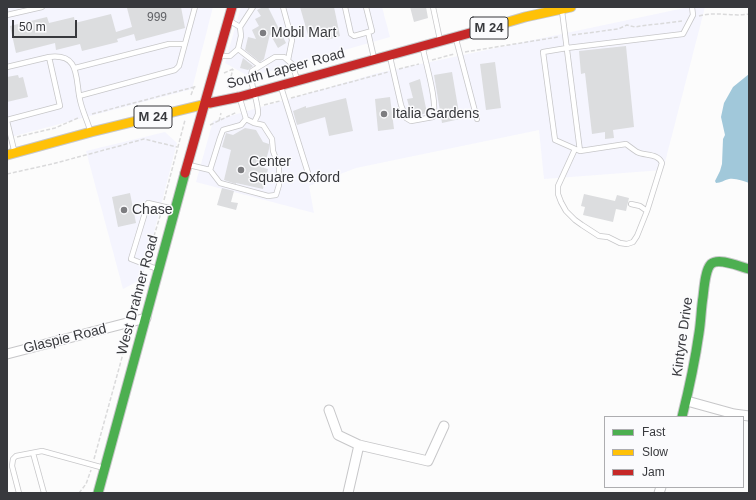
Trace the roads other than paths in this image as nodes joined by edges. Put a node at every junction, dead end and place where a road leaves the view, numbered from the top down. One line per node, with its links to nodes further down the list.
1 (42, 7): 11 (lane)
2 (195, 7): 17 (lane)
3 (232, 7): 12 (street, West Drahner Road)
4 (253, 7): 13 (lane)
5 (283, 7): 24 (lane)
6 (345, 7): 14 (lane)
7 (366, 7): 14 (lane)
8 (433, 7): 16 (lane)
9 (692, 7): 19 (lane)
10 (566, 8): 15 (street, South Lapeer Road / M 24); 19 (lane)
11 (7, 15)
12 (228, 20): 13 (lane); 21 (street, West Drahner Road)
13 (240, 28): 20 (lane)
14 (368, 32): 25 (lane)
15 (455, 38): 16 (street, South Lapeer Road / M 24); 36 (lane)
16 (440, 42): 18 (street, South Lapeer Road / M 24)
17 (185, 44): 28 (lane); 32 (lane)
18 (422, 47): 22 (street, South Lapeer Road / M 24); 22 (lane)
19 (567, 48): 40 (lane); 41 (lane)
20 (238, 49): 21 (lane); 26 (lane)
21 (218, 56): 34 (street, West Drahner Road)
22 (390, 56): 25 (street, South Lapeer Road / M 24)
23 (49, 57): 27 (lane); 28 (lane); 37 (lane)
24 (288, 60): 26 (lane); 29 (lane)
25 (375, 60): 29 (street, South Lapeer Road / M 24)
26 (260, 66): 31 (lane)
27 (7, 67)
28 (75, 68): 32 (lane)
29 (298, 81): 30 (street, South Lapeer Road / M 24)
30 (281, 86): 31 (street, South Lapeer Road / M 24); 45 (lane)
31 (254, 93): 33 (street, South Lapeer Road / M 24); 38 (lane)
32 (79, 96): 39 (lane)
33 (239, 97): 34 (street, South Lapeer Road / M 24); 35 (lane)
34 (204, 104): 39 (street, South Lapeer Road / M 24); 43 (street, West Drahner Road)
35 (246, 119): 38 (lane); 44 (lane)
36 (477, 119)
37 (7, 120): 42 (lane)
38 (254, 123): 44 (lane)
39 (91, 132): 42 (street, South Lapeer Road / M 24)
40 (575, 149): 41 (lane); 48 (lane)
41 (580, 151): 48 (lane)
42 (11, 154)
43 (188, 165): 44 (lane); 47 (street, West Drahner Road)
44 (210, 170)
45 (308, 174)
46 (631, 204): 48 (lane)
47 (176, 210): 49 (street, West Drahner Road); 49 (lane)
48 (647, 211)
49 (160, 269): 51 (street, West Drahner Road)
50 (749, 269): 53 (street, Kintyre Drive)
51 (146, 318): 52 (street, Glaspie Road); 60 (street, West Drahner Road)
52 (7, 354)
53 (687, 401): 55 (street, Kintyre Drive); 56 (street)
54 (329, 410): 58 (street)
55 (682, 416)
56 (749, 416)
57 (444, 426): 58 (street)
58 (359, 445): 64 (street)
59 (33, 452): 60 (lane); 61 (lane); 62 (lane)
60 (105, 468): 63 (street, West Drahner Road)
61 (18, 493)
62 (44, 493)
63 (98, 493)
64 (348, 493)

